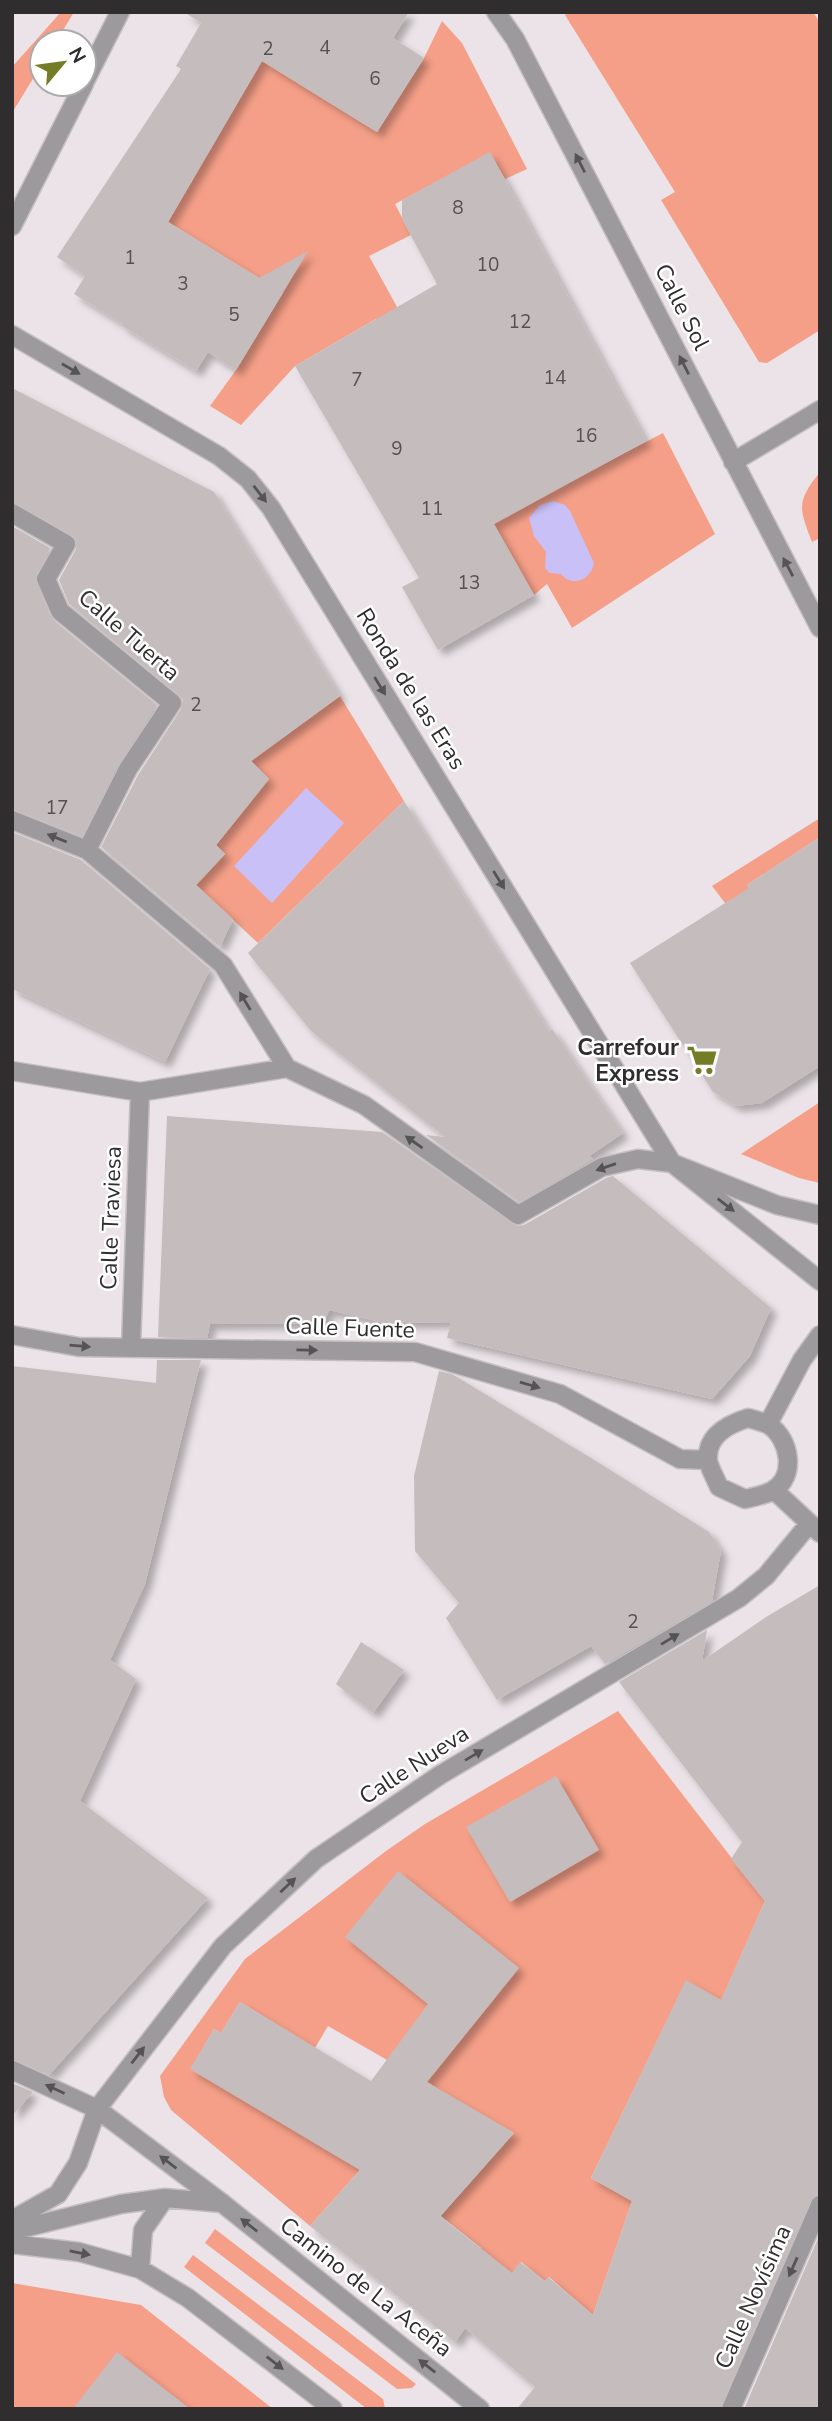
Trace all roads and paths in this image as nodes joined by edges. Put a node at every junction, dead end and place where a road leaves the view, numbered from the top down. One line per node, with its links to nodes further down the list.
1 (120, 12): 3 (street)
2 (496, 12): 8 (street, Calle Sol, one-way to 2)
3 (98, 56)
4 (77, 98): 5 (street)
5 (12, 226)
6 (12, 335): 16 (street, Ronda de las Eras, one-way to 16)
7 (820, 410): 8 (street)
8 (733, 462): 10 (street, Calle Sol, one-way to 8)
9 (12, 513): 12 (street, Calle Tuerta)
10 (820, 628)
11 (12, 820): 12 (street, one-way to 11)
12 (86, 850): 13 (street, one-way to 12)
13 (287, 1069): 15 (street); 16 (street, one-way to 13)
14 (12, 1071): 15 (street)
15 (140, 1091): 21 (street, Calle Traviesa)
16 (673, 1163): 17 (street); 18 (street, Ronda de las Eras, one-way to 18)
17 (820, 1215)
18 (820, 1281)
19 (12, 1335): 21 (street, Calle Fuente, one-way to 21)
20 (820, 1335): 22 (street)
21 (131, 1347): 23 (street, Calle Fuente, one-way to 23)
22 (768, 1424): 23 (street); 24 (street)
23 (708, 1460): 24 (street)
24 (774, 1490): 25 (street)
25 (814, 1528): 27 (street, Calle Nueva, one-way to 25)
26 (12, 2070): 27 (street, Camino de La Aceña, one-way to 26)
27 (97, 2109): 29 (street, Camino de La Aceña, one-way to 27); 31 (street)
28 (165, 2198): 29 (street); 32 (street); 34 (street)
29 (222, 2203): 36 (street, Camino de La Aceña, one-way to 29)
30 (820, 2205): 37 (street, Calle Novísima, one-way to 37)
31 (12, 2220)
32 (12, 2231)
33 (12, 2244): 34 (street, one-way to 34)
34 (140, 2269): 35 (street, one-way to 35)
35 (333, 2409)
36 (480, 2409)
37 (731, 2409)

